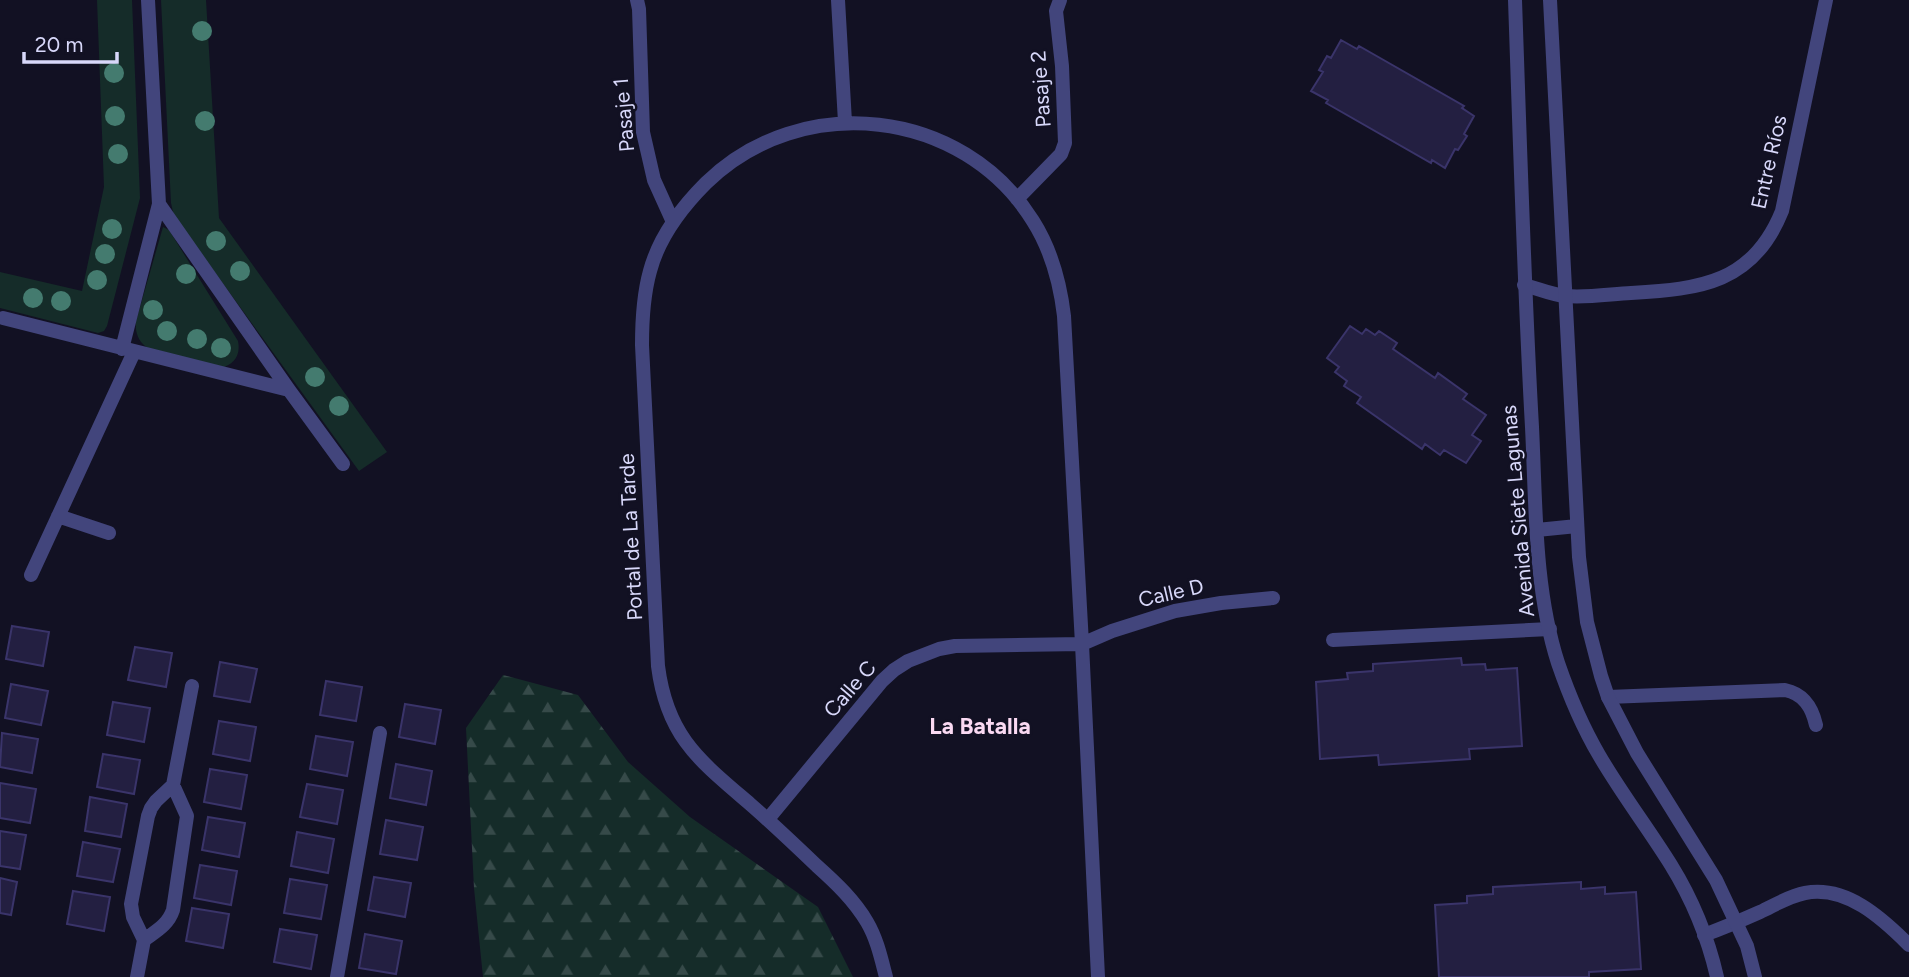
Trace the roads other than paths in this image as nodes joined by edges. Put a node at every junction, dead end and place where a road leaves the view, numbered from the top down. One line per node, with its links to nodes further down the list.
1 (148, 0): 10 (street)
2 (637, 0): 11 (street, Pasaje 1)
3 (838, 0): 8 (street)
4 (1060, 0): 9 (street, Pasaje 2)
5 (1515, 0): 12 (street, Avenida Siete Lagunas)
6 (1550, 0): 13 (street)
7 (1826, 0): 13 (street, Entre Ríos)
8 (845, 122): 9 (street, Portal de La Tarde); 11 (street, Portal de La Tarde)
9 (1017, 199): 26 (street, Portal de La Tarde)
10 (159, 204): 15 (street); 16 (street)
11 (673, 222): 32 (street, Portal de La Tarde)
12 (1524, 285): 13 (street, Entre Ríos); 20 (street, Avenida Siete Lagunas)
13 (1566, 296): 19 (street)
14 (3, 318): 15 (street)
15 (128, 351): 16 (street); 18 (street)
16 (289, 390): 17 (street)
17 (343, 464)
18 (58, 516): 21 (street); 22 (street)
19 (1577, 526): 20 (street); 28 (street)
20 (1537, 530): 24 (street, Avenida Siete Lagunas)
21 (110, 533)
22 (31, 575)
23 (1273, 598): 26 (street, Calle D)
24 (1550, 629): 25 (street); 34 (street, Avenida Siete Lagunas)
25 (1333, 640)
26 (1082, 644): 32 (street, Calle C); 40 (street, Portal de La Tarde)
27 (192, 686): 31 (street)
28 (1608, 697): 29 (street); 33 (street)
29 (1816, 725)
30 (380, 733): 38 (street)
31 (173, 785): 35 (street); 35 (street)
32 (768, 820): 39 (street, Portal de La Tarde)
33 (1736, 923): 34 (street); 36 (street); 42 (street)
34 (1704, 935): 41 (street, Avenida Siete Lagunas)
35 (144, 940): 37 (street)
36 (1909, 945)
37 (137, 977)
38 (337, 977)
39 (886, 977)
40 (1098, 977)
41 (1717, 977)
42 (1755, 977)

